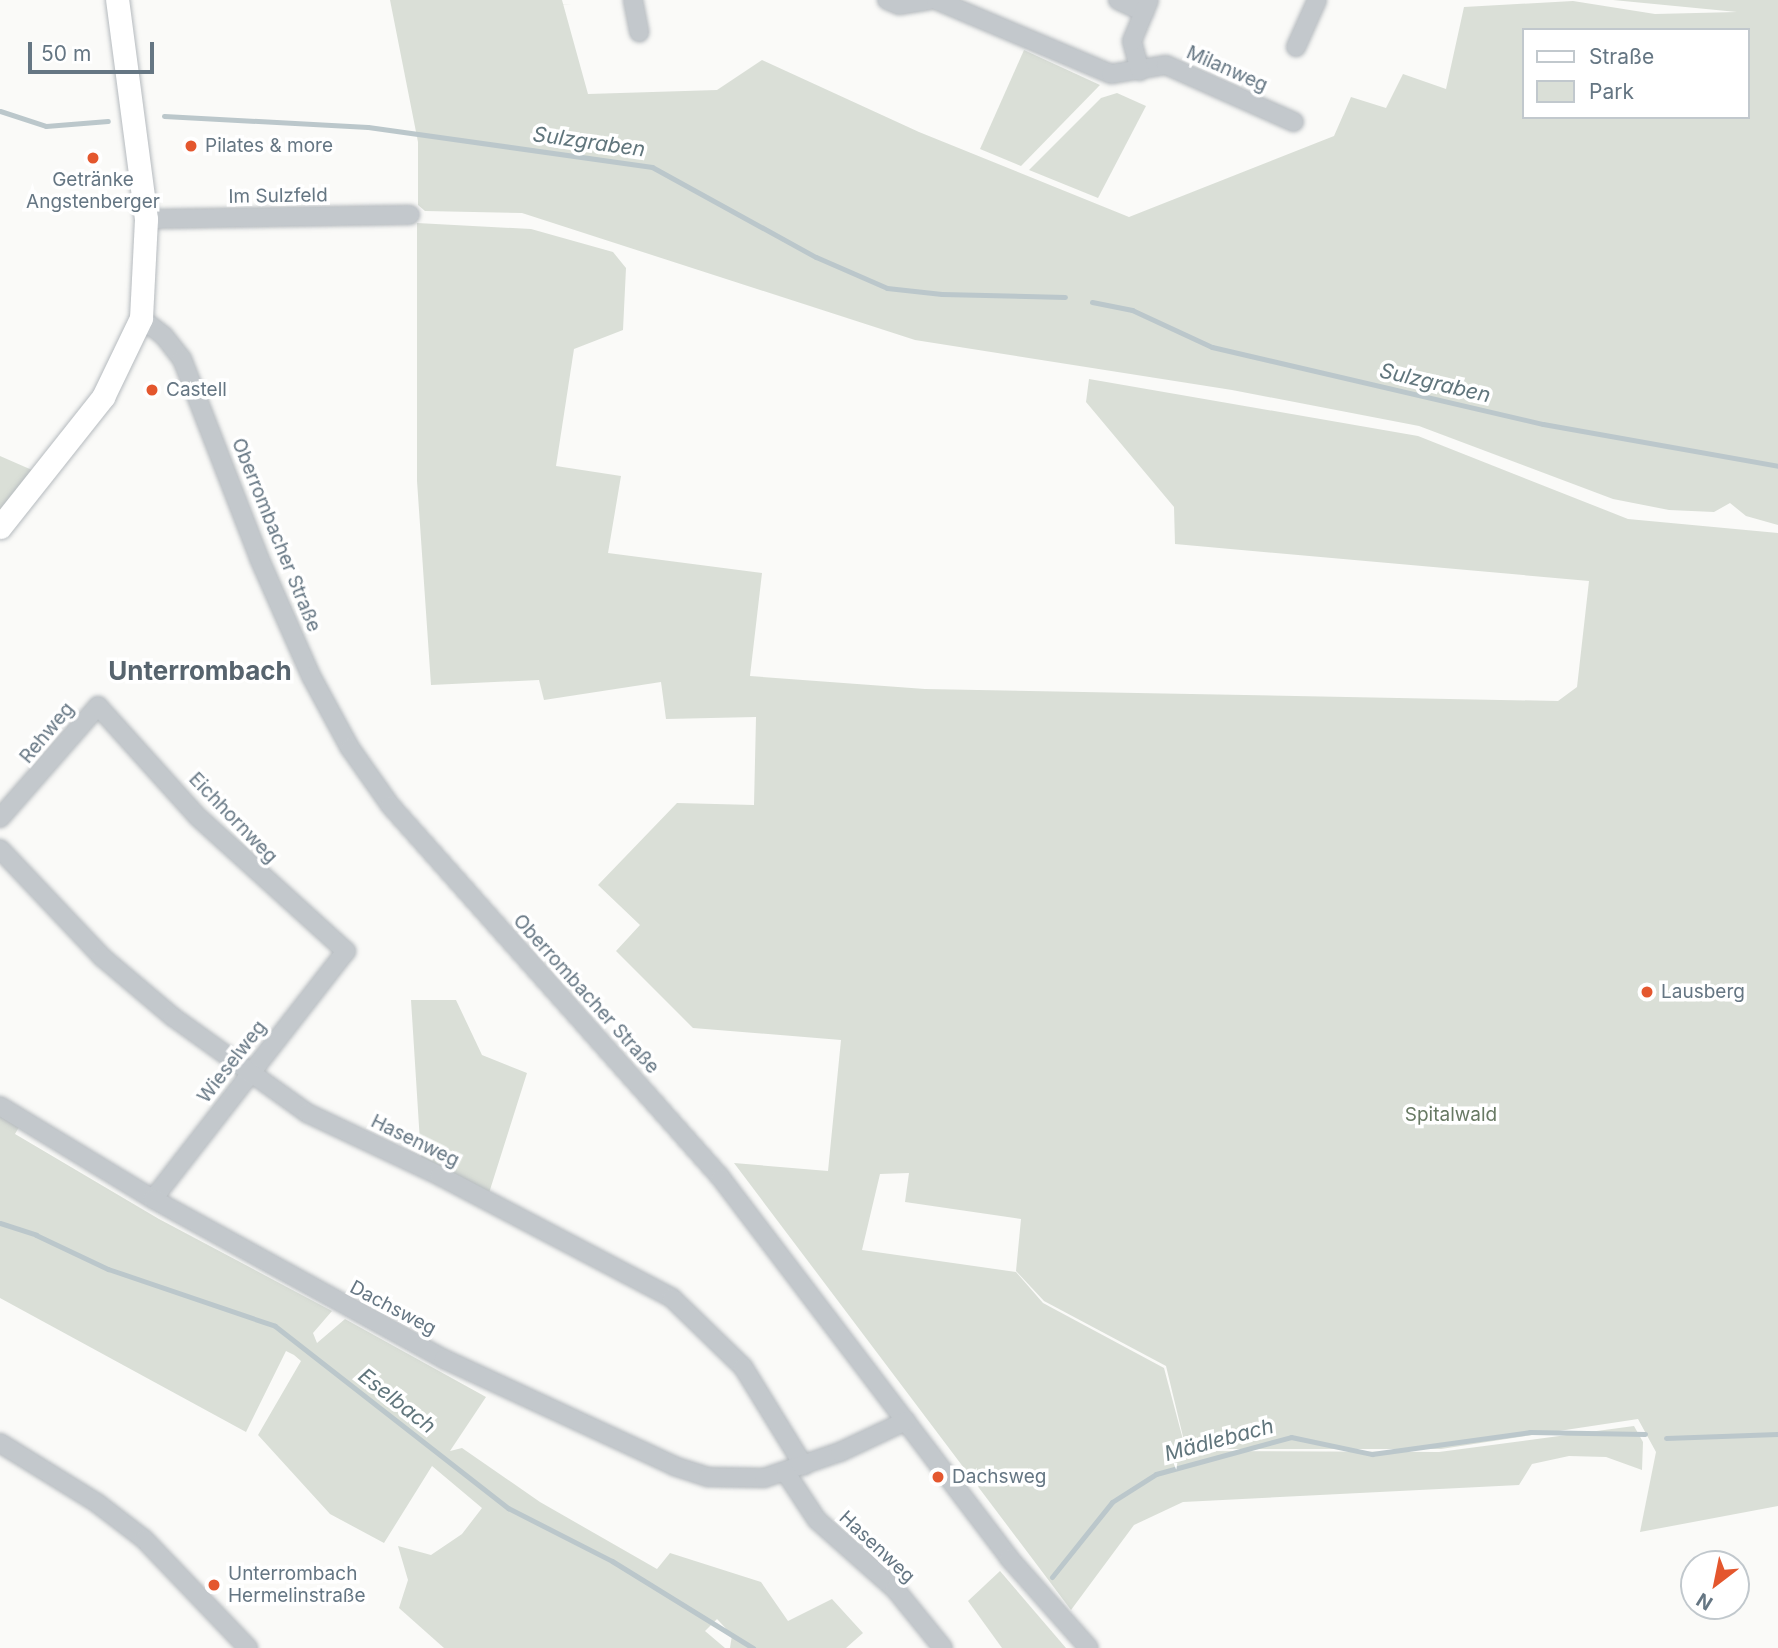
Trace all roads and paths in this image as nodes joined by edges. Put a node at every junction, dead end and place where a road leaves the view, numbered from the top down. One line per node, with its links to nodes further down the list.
1 (117, 0): 14 (main road)
2 (633, 0): 9 (street)
3 (887, 0): 4 (street)
4 (929, 0)
5 (936, 0): 11 (street, Milanweg)
6 (1118, 0): 8 (street)
7 (1317, 0): 10 (street)
8 (1146, 6): 11 (street)
9 (639, 32)
10 (1296, 47)
11 (1140, 71): 12 (street, Milanweg)
12 (1294, 122)
13 (410, 215): 14 (street, Im Sulzfeld)
14 (146, 219): 15 (main road)
15 (141, 318): 16 (main road); 24 (street, Oberrombacher Straße)
16 (0, 527)
17 (97, 706): 18 (street, Rehweg); 20 (street, Eichhornweg)
18 (0, 818)
19 (0, 849): 21 (street, Hasenweg)
20 (346, 951): 21 (street, Wieselweg)
21 (250, 1074): 23 (street, Wieselweg); 26 (street, Hasenweg)
22 (0, 1106): 23 (street, Dachsweg)
23 (153, 1199): 27 (street, Dachsweg)
24 (906, 1421): 26 (street, Dachsweg); 30 (street, Oberrombacher Straße)
25 (0, 1443): 28 (street)
26 (804, 1466): 27 (street, Dachsweg)
27 (786, 1473): 29 (street, Hasenweg)
28 (248, 1648)
29 (943, 1648)
30 (1089, 1648)

